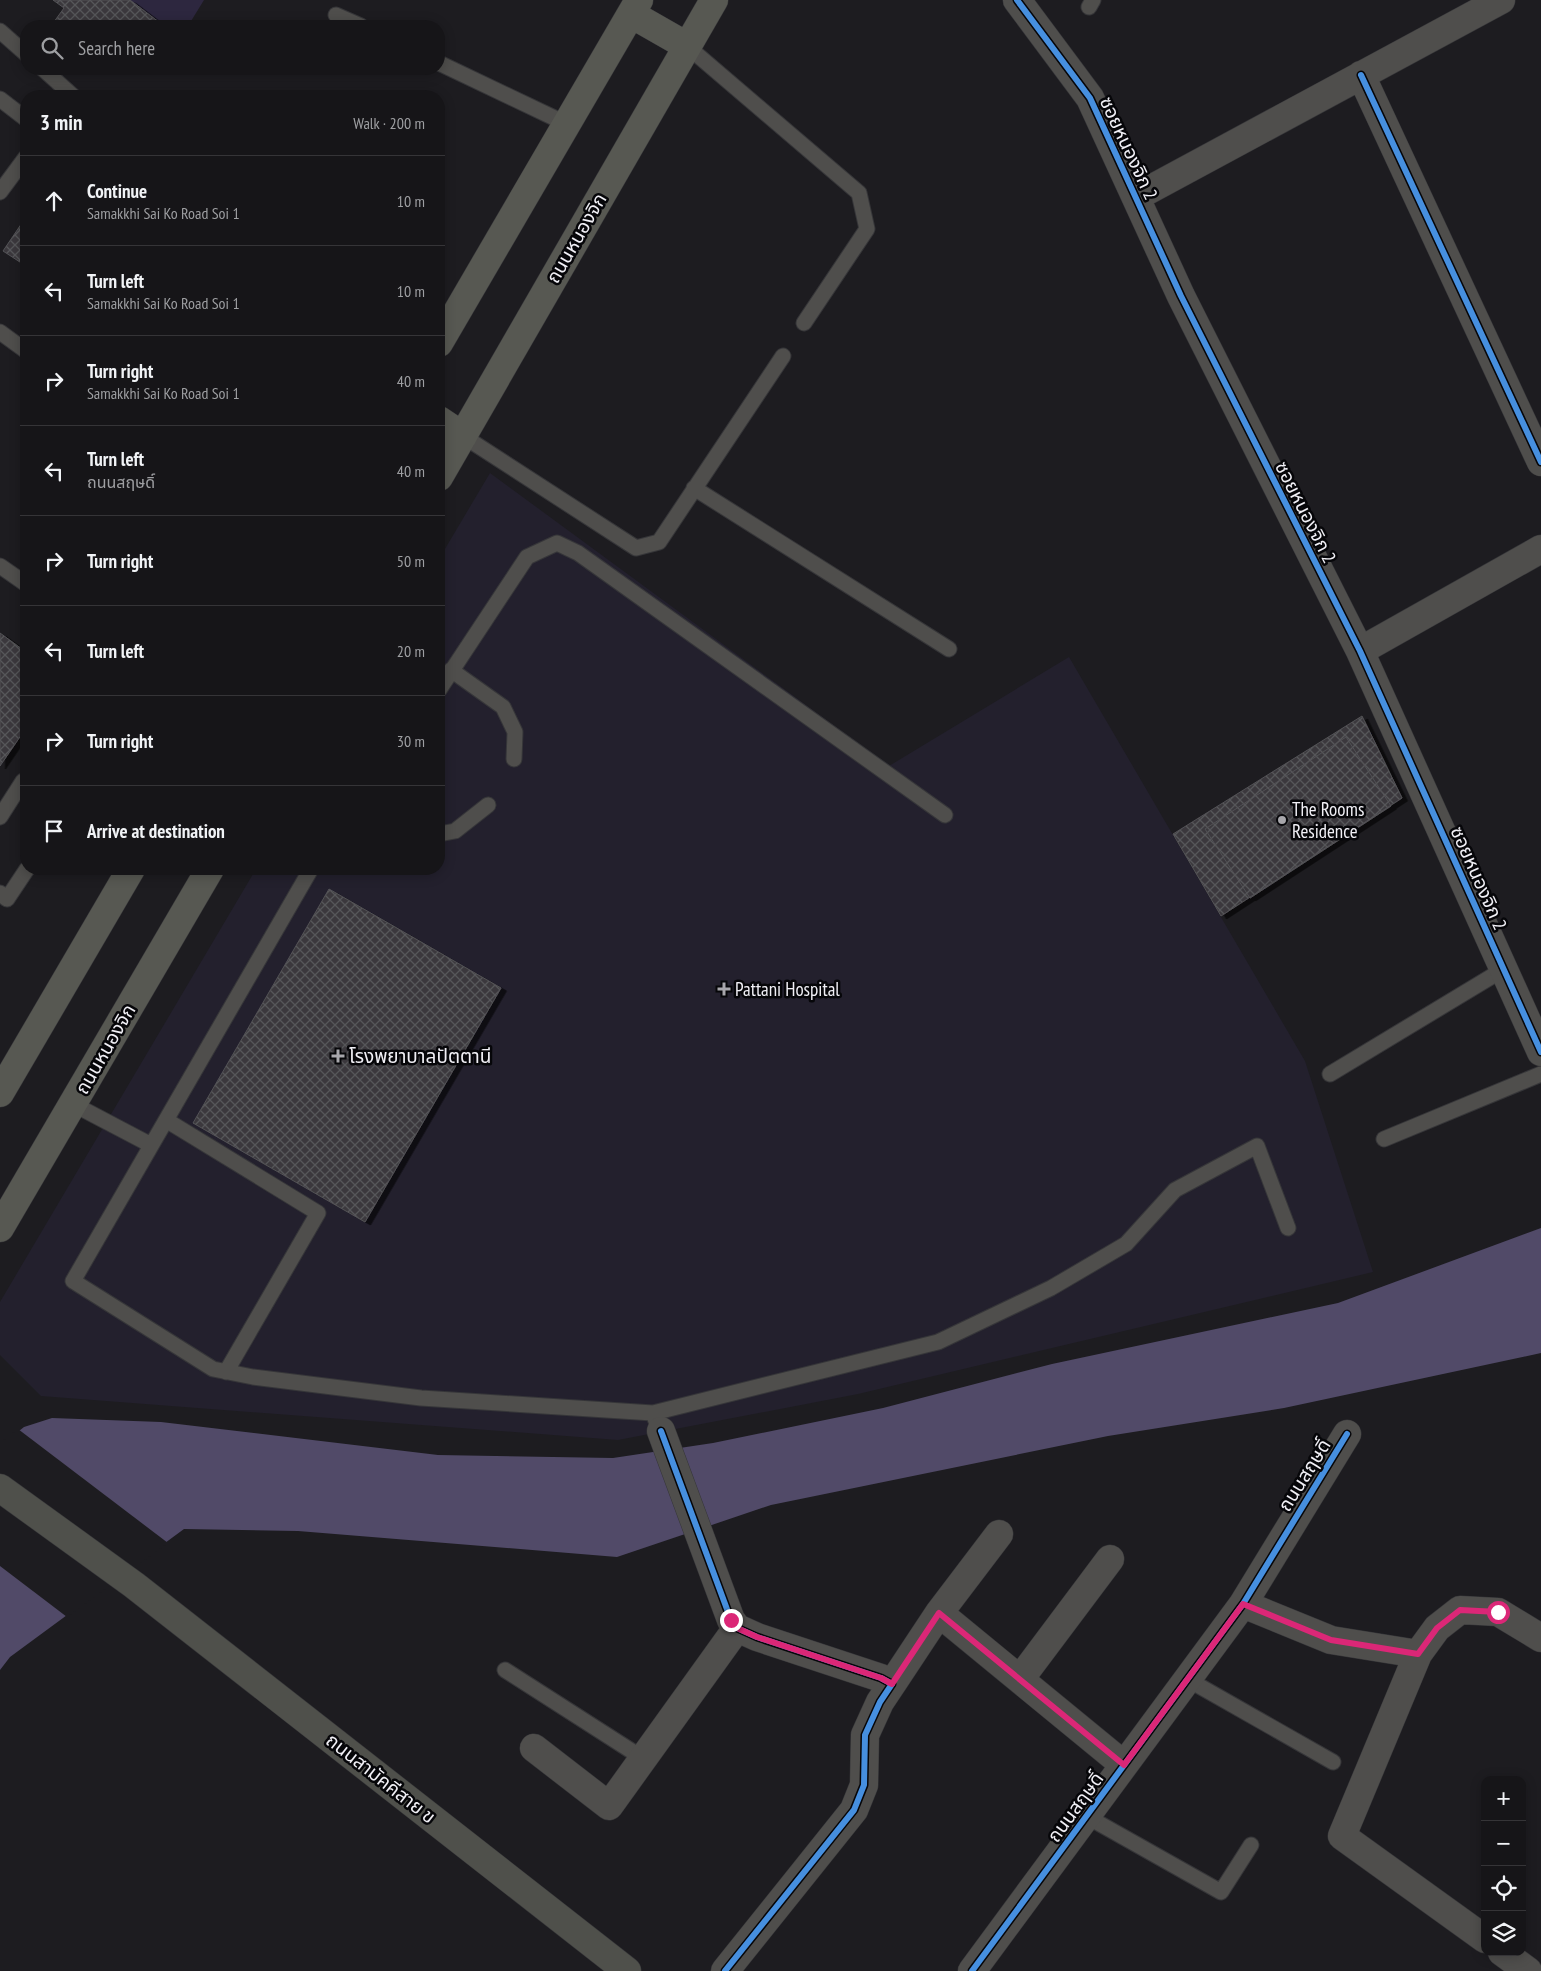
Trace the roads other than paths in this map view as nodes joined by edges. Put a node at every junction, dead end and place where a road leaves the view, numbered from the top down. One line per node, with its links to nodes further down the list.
1 (714, 0): 8 (main road, ถนนหนองจิก)
2 (1017, 0): 19 (street, ซอยหนองจิก 2)
3 (1501, 0): 12 (street)
4 (635, 7): 8 (main road); 16 (main road)
5 (336, 15): 6 (lane)
6 (347, 20)
7 (0, 31): 9 (lane)
8 (688, 46): 20 (lane); 26 (main road, ถนนหนองจิก)
9 (20, 49)
10 (445, 66): 16 (lane)
11 (50, 75): 13 (lane)
12 (1361, 75): 19 (street); 27 (street)
13 (67, 90)
14 (0, 99): 15 (lane)
15 (20, 114)
16 (567, 124): 22 (main road)
17 (20, 165): 18 (lane)
18 (0, 192)
19 (1136, 197): 34 (street, ซอยหนองจิก 2)
20 (804, 323)
21 (0, 332): 23 (lane)
22 (445, 333)
23 (20, 347)
24 (783, 356): 29 (lane)
25 (445, 424): 26 (main road)
26 (462, 436): 28 (main road, ถนนหนองจิก); 29 (lane)
27 (1541, 462)
28 (445, 466)
29 (694, 488): 33 (lane)
30 (1541, 549): 34 (street)
31 (0, 566): 32 (lane)
32 (20, 580)
33 (948, 649)
34 (1360, 651): 48 (street, ซอยหนองจิก 2)
35 (451, 670): 36 (lane); 37 (lane); 40 (lane)
36 (445, 680)
37 (514, 760)
38 (20, 786): 41 (lane)
39 (488, 805): 42 (lane)
40 (945, 815)
41 (0, 817)
42 (445, 832)
43 (23, 875): 47 (lane)
44 (127, 875): 52 (main road)
45 (207, 875): 53 (main road, ถนนหนองจิก)
46 (308, 875): 54 (lane)
47 (0, 893)
48 (1504, 969): 49 (street, ซอยหนองจิก 2); 50 (lane)
49 (1541, 1052)
50 (1330, 1074)
51 (1541, 1074): 55 (lane)
52 (0, 1093)
53 (73, 1104): 56 (lane); 57 (main road, ถนนหนองจิก)
54 (166, 1120): 56 (lane); 59 (lane)
55 (1384, 1139)
56 (151, 1145): 59 (lane)
57 (0, 1228)
58 (1288, 1228): 60 (lane)
59 (226, 1372): 60 (lane)
60 (657, 1422): 67 (street)
61 (1348, 1434): 65 (street, ถนนสฤษดิ์)
62 (0, 1488): 82 (main road, ถนนสามัคคีสาย ข)
63 (999, 1534): 66 (street)
64 (1110, 1559): 72 (street)
65 (1243, 1604): 69 (street); 71 (street, ถนนสฤษดิ์)
66 (939, 1613): 72 (street); 73 (street)
67 (737, 1628): 73 (street); 75 (street)
68 (1541, 1638): 69 (street)
69 (1418, 1654): 80 (street)
70 (505, 1670): 75 (lane)
71 (1187, 1679): 76 (lane); 77 (street, ถนนสฤษดิ์)
72 (1020, 1680): 77 (street)
73 (892, 1684): 83 (street)
74 (534, 1748): 75 (street)
75 (644, 1759)
76 (1333, 1762)
77 (1124, 1765): 78 (street, ถนนสฤษดิ์)
78 (1086, 1816): 79 (lane); 84 (street, ถนนสฤษดิ์)
79 (1251, 1845)
80 (1481, 1937)
81 (1507, 1956): 85 (street)
82 (627, 1971)
83 (725, 1971)
84 (972, 1971)
85 (1528, 1971)

